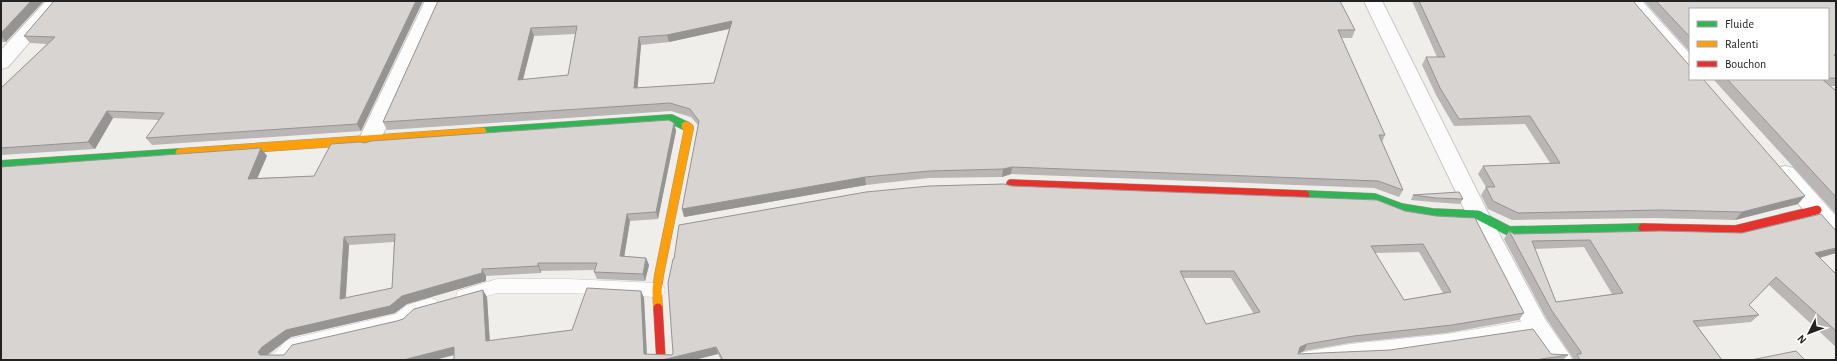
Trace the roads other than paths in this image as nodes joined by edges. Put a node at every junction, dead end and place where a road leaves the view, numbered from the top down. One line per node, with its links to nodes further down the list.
1 (56, 1): 5 (street)
2 (434, 1): 7 (street)
3 (1373, 1): 12 (street)
4 (1632, 1): 6 (street)
5 (1, 62)
6 (1689, 65)
7 (369, 141): 9 (street); 14 (street)
8 (1770, 156): 11 (street)
9 (1, 165)
10 (1004, 185): 12 (street)
11 (1817, 210): 12 (street); 15 (street)
12 (1478, 215): 17 (street)
13 (684, 224): 14 (lane)
14 (668, 227): 16 (street)
15 (1836, 232)
16 (657, 290): 18 (lane); 19 (street)
17 (1536, 326): 20 (lane); 21 (street)
18 (275, 360)
19 (661, 360)
20 (1304, 360)
21 (1560, 360)

